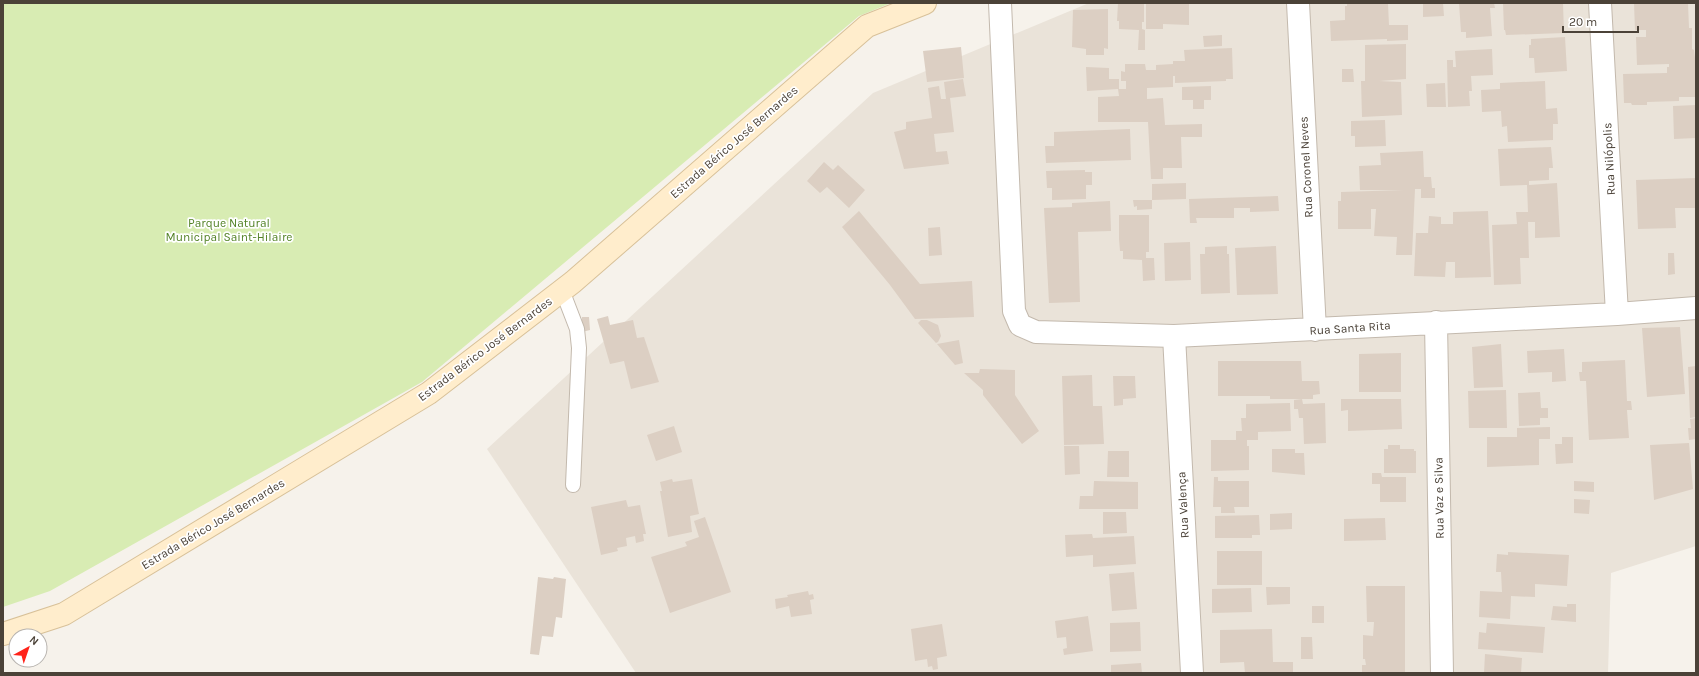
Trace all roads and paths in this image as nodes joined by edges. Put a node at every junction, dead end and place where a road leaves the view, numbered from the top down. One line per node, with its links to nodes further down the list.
1 (925, 3): 5 (main road, Estrada Bérico José Bernardes)
2 (1000, 3): 10 (street, Rua Santa Rita)
3 (1298, 3): 9 (street, Rua Coronel Neves)
4 (1600, 3): 7 (street, Rua Nilópolis)
5 (562, 290): 11 (lane); 12 (main road, Estrada Bérico José Bernardes)
6 (1696, 308): 7 (street, Rua Santa Rita)
7 (1617, 314): 8 (street, Rua Santa Rita)
8 (1436, 322): 9 (street, Rua Santa Rita); 14 (street, Rua Vaz e Silva)
9 (1315, 330): 10 (street, Rua Santa Rita)
10 (1174, 336): 13 (street, Rua Valença)
11 (573, 485)
12 (3, 634)
13 (1192, 673)
14 (1442, 673)

